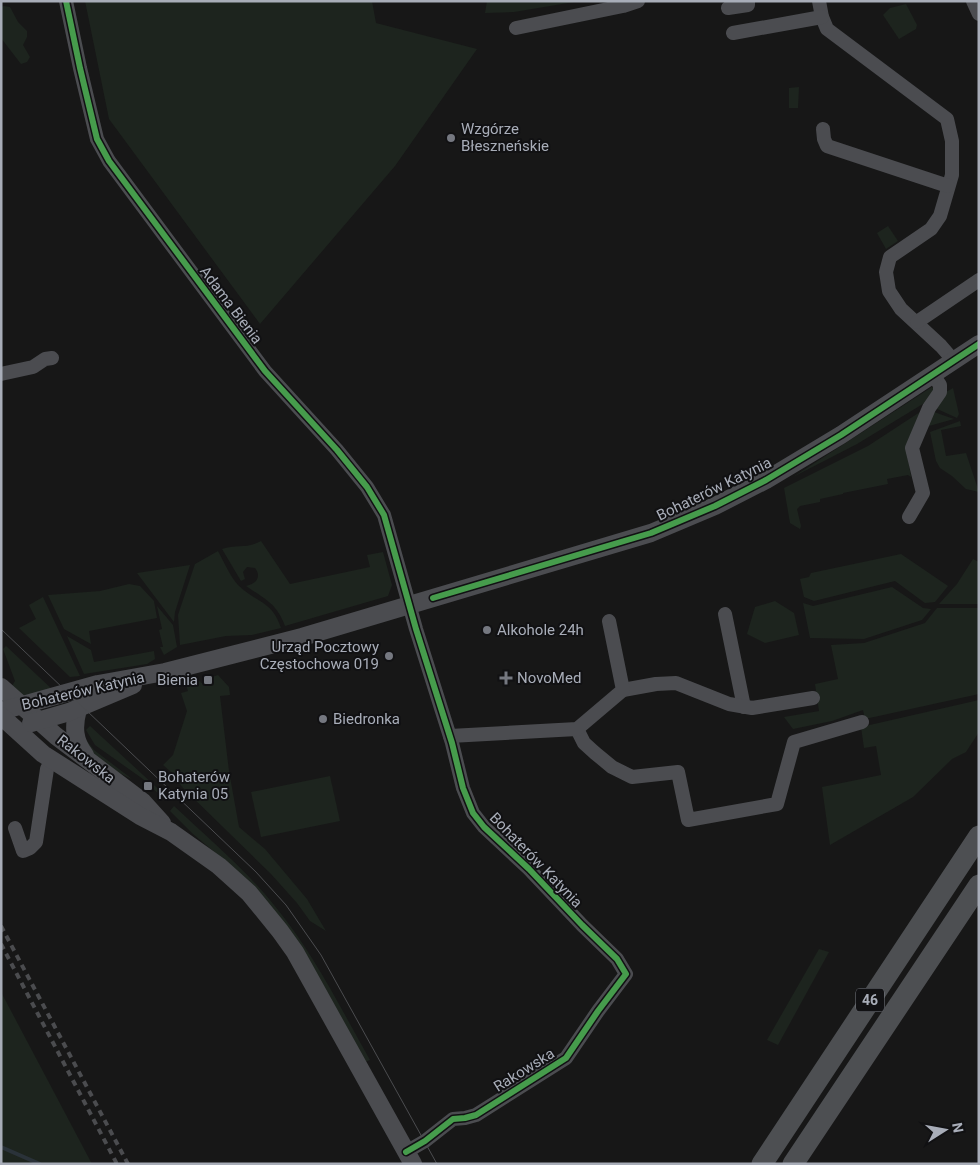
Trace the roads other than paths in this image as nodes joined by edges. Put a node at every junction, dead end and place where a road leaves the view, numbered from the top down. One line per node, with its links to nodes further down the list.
1 (66, 1): 21 (street, Adama Bienia)
2 (638, 1): 9 (street)
3 (748, 1): 6 (street)
4 (819, 1): 8 (street)
5 (974, 1): 7 (street)
6 (728, 8)
7 (979, 14)
8 (822, 18): 10 (street); 12 (street)
9 (516, 28)
10 (733, 33)
11 (823, 128): 12 (street)
12 (948, 186): 14 (street)
13 (979, 280): 14 (street)
14 (916, 322): 17 (street)
15 (979, 344): 17 (street, Bohaterów Katynia)
16 (52, 358): 18 (street)
17 (954, 361): 19 (street, Bohaterów Katynia)
18 (1, 374)
19 (933, 375): 20 (street); 21 (street, Bohaterów Katynia)
20 (908, 517)
21 (410, 605): 24 (street, Bohaterów Katynia); 36 (street, Bohaterów Katynia)
22 (725, 614): 29 (street)
23 (609, 621): 26 (street)
24 (165, 672): 28 (street, Bohaterów Katynia); 30 (street, Bohaterów Katynia)
25 (1, 687): 28 (street, Rakowska)
26 (623, 690): 29 (street); 35 (street)
27 (813, 698): 29 (street)
28 (22, 704): 31 (street, Bohaterów Katynia); 32 (street, Rakowska)
29 (744, 707)
30 (78, 709): 32 (street, Bohaterów Katynia); 38 (street)
31 (1, 711)
32 (39, 722): 34 (street, Bohaterów Katynia); 38 (street, Rakowska)
33 (862, 722): 35 (street)
34 (5, 724): 37 (street, Rakowska)
35 (577, 729): 36 (street)
36 (450, 736): 43 (street, Bohaterów Katynia)
37 (52, 760): 39 (street); 40 (street, Rakowska)
38 (91, 764): 40 (street, Rakowska)
39 (15, 828)
40 (171, 832): 44 (street, Rakowska)
41 (979, 836): 45 (main road, 46)
42 (979, 885): 46 (main road, 46)
43 (626, 974): 44 (street, Rakowska)
44 (409, 1158)
45 (762, 1164)
46 (793, 1164)

